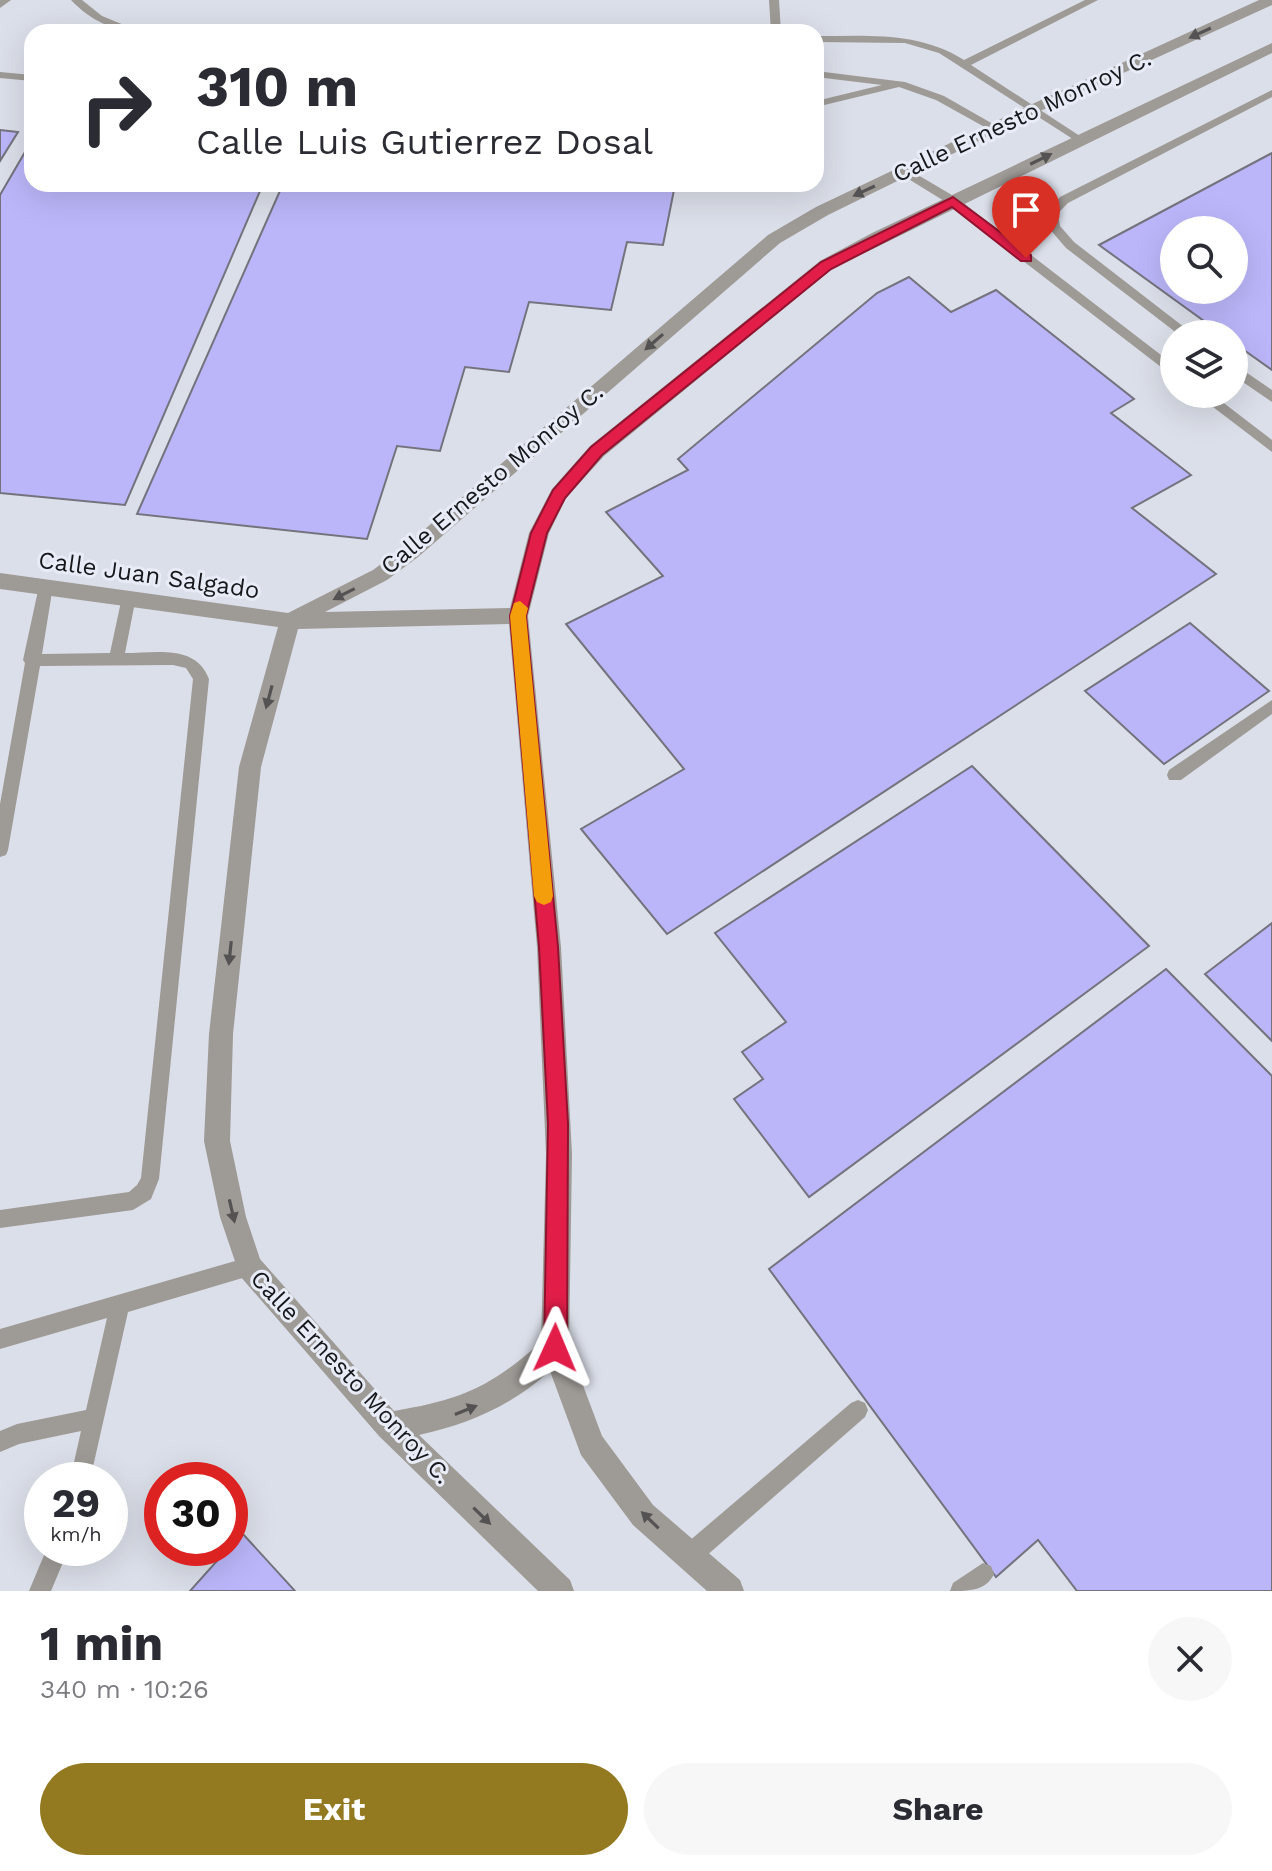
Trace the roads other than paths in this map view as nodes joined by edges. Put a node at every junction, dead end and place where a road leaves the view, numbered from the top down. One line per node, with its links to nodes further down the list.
1 (6, 0): 6 (lane)
2 (76, 0): 7 (lane)
3 (774, 0): 8 (lane)
4 (1093, 0): 11 (lane)
5 (1271, 0): 18 (street, Calle Ernesto Monroy C., one-way to 18)
6 (0, 5)
7 (114, 24)
8 (776, 24)
9 (824, 39): 11 (lane)
10 (1272, 47): 20 (street, Calle Ernesto Monroy C.)
11 (966, 63): 18 (lane)
12 (0, 75): 14 (lane)
13 (824, 75): 15 (lane)
14 (24, 77)
15 (901, 84): 17 (lane); 19 (lane)
16 (1272, 93): 23 (lane)
17 (824, 103)
18 (1033, 109): 19 (street, Calle Ernesto Monroy C.); 20 (lane)
19 (994, 128): 21 (street, Calle Ernesto Monroy C.)
20 (1079, 140): 22 (street, Calle Ernesto Monroy C., one-way to 20)
21 (906, 172): 22 (lane); 33 (street, Calle Ernesto Monroy C., one-way to 33)
22 (953, 201): 24 (lane); 32 (street, Calle Ernesto Monroy C.)
23 (1169, 320)
24 (1160, 361)
25 (1248, 379): 26 (lane)
26 (1272, 397)
27 (1221, 408): 28 (lane)
28 (1272, 447)
29 (0, 582): 30 (street, Calle Juan Salgado)
30 (46, 586): 31 (street, Calle Juan Salgado); 34 (lane)
31 (129, 597): 33 (street, Calle Juan Salgado); 35 (lane)
32 (518, 616): 33 (street, Calle Juan Salgado); 43 (street, Calle Ernesto Monroy C.)
33 (290, 621): 40 (street, Calle Ernesto Monroy C., one-way to 40)
34 (31, 660): 35 (lane); 38 (lane)
35 (116, 660): 39 (lane)
36 (1272, 706): 37 (lane)
37 (1175, 775)
38 (0, 850)
39 (0, 1219)
40 (249, 1267): 41 (lane); 46 (street, Calle Ernesto Monroy C.)
41 (120, 1305): 42 (lane); 45 (lane)
42 (0, 1339)
43 (555, 1348): 46 (street, one-way to 43); 49 (street, Calle Ernesto Monroy C., one-way to 43)
44 (858, 1410): 49 (lane)
45 (95, 1418): 47 (lane); 48 (lane)
46 (389, 1426): 53 (street, Calle Ernesto Monroy C., one-way to 53)
47 (0, 1442)
48 (84, 1462)
49 (689, 1556): 54 (street, Calle Ernesto Monroy C.)
50 (50, 1566): 52 (lane)
51 (983, 1574): 55 (lane)
52 (40, 1591)
53 (559, 1591)
54 (729, 1591)
55 (961, 1591)

